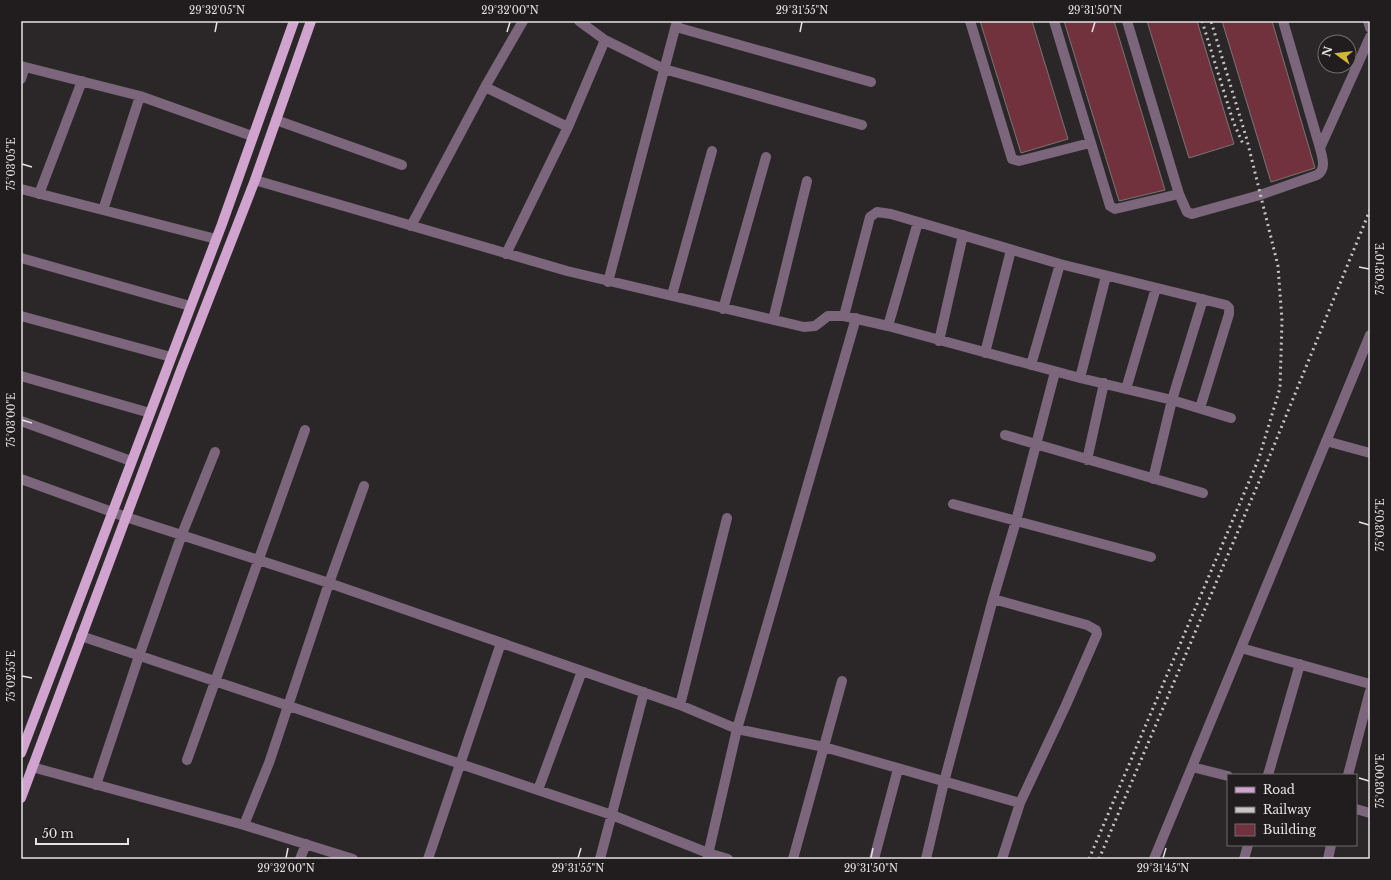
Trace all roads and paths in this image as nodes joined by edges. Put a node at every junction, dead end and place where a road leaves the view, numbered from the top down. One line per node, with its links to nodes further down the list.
1 (294, 21): 24 (main road)
2 (311, 21): 21 (main road)
3 (523, 21): 19 (street)
4 (579, 21): 13 (street)
5 (970, 21): 25 (street)
6 (1054, 21): 25 (street)
7 (1127, 21): 34 (street)
8 (1283, 21): 26 (street)
9 (1368, 21): 11 (street)
10 (676, 24): 15 (street); 18 (street)
11 (1370, 28)
12 (1370, 37): 26 (street)
13 (605, 40): 15 (street); 23 (street)
14 (23, 66): 16 (street); 17 (street)
15 (664, 69): 22 (street); 45 (street)
16 (21, 79)
17 (82, 82): 20 (street); 33 (street)
18 (871, 82)
19 (485, 87): 23 (street); 37 (street)
20 (140, 96): 24 (street); 35 (street)
21 (276, 120): 29 (street); 30 (main road)
22 (862, 126)
23 (568, 127): 41 (street)
24 (252, 136): 39 (main road)
25 (1090, 142): 34 (street)
26 (1320, 148): 34 (street)
27 (712, 151): 47 (street)
28 (766, 157): 50 (street)
29 (402, 165)
30 (255, 180): 37 (street); 85 (main road)
31 (807, 182): 54 (street)
32 (21, 189): 33 (street)
33 (39, 194): 35 (street)
34 (1179, 194)
35 (103, 210): 39 (street)
36 (918, 222): 38 (street); 52 (street); 55 (street)
37 (411, 226): 41 (street)
38 (963, 235): 40 (street); 57 (street)
39 (216, 239): 49 (main road)
40 (1011, 250): 43 (street); 58 (street)
41 (506, 254): 45 (street)
42 (21, 258): 49 (street)
43 (1060, 264): 44 (street); 60 (street)
44 (1106, 276): 46 (street); 63 (street)
45 (608, 282): 47 (street)
46 (1156, 288): 48 (street); 65 (street)
47 (672, 295): 50 (street)
48 (1203, 299): 66 (street); 67 (street)
49 (190, 306): 59 (main road)
50 (723, 309): 54 (street)
51 (21, 316): 59 (street)
52 (844, 316): 53 (street); 54 (street)
53 (856, 318): 55 (street); 106 (street)
54 (773, 320)
55 (888, 326): 57 (street)
56 (1370, 335): 73 (street)
57 (938, 341): 58 (street)
58 (986, 353): 60 (street)
59 (171, 357): 68 (main road)
60 (1031, 365): 61 (street)
61 (1055, 372): 63 (street); 74 (street)
62 (21, 376): 68 (street)
63 (1080, 378): 64 (street)
64 (1104, 383): 65 (street); 77 (street)
65 (1126, 389): 66 (street)
66 (1172, 400): 67 (street); 80 (street)
67 (1200, 408): 69 (street)
68 (150, 413): 78 (main road)
69 (1231, 418)
70 (21, 421): 78 (street)
71 (305, 430): 90 (street)
72 (1004, 435): 74 (street)
73 (1326, 441): 76 (street); 95 (street)
74 (1035, 444): 77 (street); 87 (street)
75 (214, 452): 88 (street)
76 (1370, 453)
77 (1087, 460): 80 (street)
78 (131, 461): 84 (main road)
79 (21, 479): 84 (street)
80 (1153, 479): 82 (street)
81 (364, 486): 91 (street)
82 (1203, 493)
83 (953, 504): 87 (street)
84 (112, 512): 85 (street); 108 (main road)
85 (126, 517): 88 (street); 93 (main road)
86 (727, 518): 104 (street)
87 (1016, 522): 89 (street); 92 (street)
88 (182, 534): 90 (street); 96 (street)
89 (1152, 557)
90 (259, 559): 91 (street); 100 (street)
91 (329, 583): 94 (street); 105 (street)
92 (993, 599): 117 (street); 121 (street)
93 (81, 636): 96 (street); 112 (main road)
94 (501, 643): 98 (street); 110 (street)
95 (1241, 648): 97 (street); 111 (street)
96 (139, 656): 100 (street); 118 (street)
97 (1300, 664): 101 (street); 114 (street)
98 (582, 671): 103 (street); 119 (street)
99 (842, 681): 107 (street)
100 (215, 682): 105 (street); 109 (street)
101 (1370, 684)
102 (1370, 691): 115 (street)
103 (644, 692): 104 (street); 124 (street)
104 (680, 705): 106 (street)
105 (288, 706): 110 (street); 125 (street)
106 (737, 729): 107 (street); 129 (street)
107 (824, 747): 113 (street); 135 (street)
108 (21, 753)
109 (187, 760)
110 (460, 764): 119 (street); 132 (street)
111 (1192, 767): 116 (street); 139 (street)
112 (32, 768): 118 (street); 120 (main road)
113 (898, 769): 117 (street); 136 (street)
114 (1268, 774)
115 (1348, 774)
116 (1227, 776)
117 (944, 782): 121 (street); 137 (street)
118 (96, 785): 125 (street)
119 (538, 790): 124 (street)
120 (21, 798)
121 (1020, 803): 138 (street)
122 (1357, 809): 123 (street)
123 (1370, 813)
124 (612, 815): 129 (street); 133 (street)
125 (244, 825): 126 (street)
126 (306, 844): 130 (street); 131 (street)
127 (1248, 846): 140 (street)
128 (1331, 846): 141 (street)
129 (708, 856): 134 (street)
130 (300, 859)
131 (352, 859)
132 (428, 859)
133 (600, 859)
134 (728, 859)
135 (792, 859)
136 (874, 859)
137 (926, 859)
138 (1002, 859)
139 (1154, 859)
140 (1244, 859)
141 (1328, 859)

